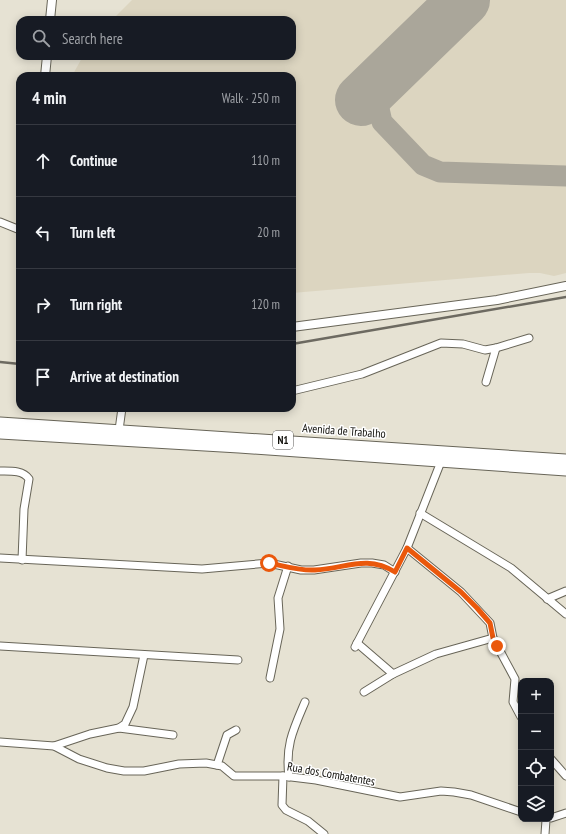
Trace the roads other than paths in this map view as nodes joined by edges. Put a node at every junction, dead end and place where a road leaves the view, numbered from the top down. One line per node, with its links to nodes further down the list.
1 (52, 0): 2 (street)
2 (50, 16)
3 (46, 60): 4 (street)
4 (45, 72)
5 (0, 222): 6 (street)
6 (16, 228)
7 (566, 286): 8 (street)
8 (296, 326)
9 (529, 338): 10 (street)
10 (496, 348): 11 (street); 12 (street)
11 (486, 382)
12 (296, 390)
13 (121, 412): 16 (street)
14 (0, 423): 15 (highway, Avenida de Trabalho / N1)
15 (15, 429): 16 (highway, Avenida de Trabalho / N1); 17 (highway, Avenida de Trabalho / N1); 18 (highway, Avenida de Trabalho / N1)
16 (119, 430): 18 (highway, Avenida de Trabalho / N1)
17 (0, 433)
18 (254, 443): 19 (highway, Avenida de Trabalho / N1)
19 (443, 456): 20 (highway, Avenida de Trabalho / N1); 21 (highway, Avenida de Trabalho / N1); 23 (street)
20 (566, 460)
21 (566, 470)
22 (0, 471): 26 (street)
23 (420, 513): 24 (street); 30 (street)
24 (407, 548): 28 (street); 32 (street)
25 (0, 558): 26 (street)
26 (22, 560): 27 (street)
27 (288, 566): 28 (street); 37 (street)
28 (395, 572): 36 (street)
29 (566, 591): 30 (street)
30 (547, 599): 31 (street)
31 (566, 614)
32 (493, 638): 36 (street); 40 (street)
33 (0, 646): 34 (street)
34 (144, 655): 35 (street); 41 (street)
35 (238, 660)
36 (393, 674): 38 (street)
37 (270, 678)
38 (364, 692)
39 (305, 702): 49 (street)
40 (520, 714)
41 (118, 728): 43 (street); 45 (street)
42 (236, 730): 47 (street)
43 (172, 735)
44 (0, 742): 45 (street)
45 (54, 746): 47 (street)
46 (554, 762): 48 (street)
47 (217, 765): 49 (street, Rua dos Combatentes)
48 (566, 776)
49 (286, 777): 50 (street, Rua dos Combatentes); 54 (street)
50 (518, 811)
51 (566, 813): 52 (street)
52 (554, 817)
53 (547, 822): 55 (street)
54 (324, 834)
55 (545, 834)

